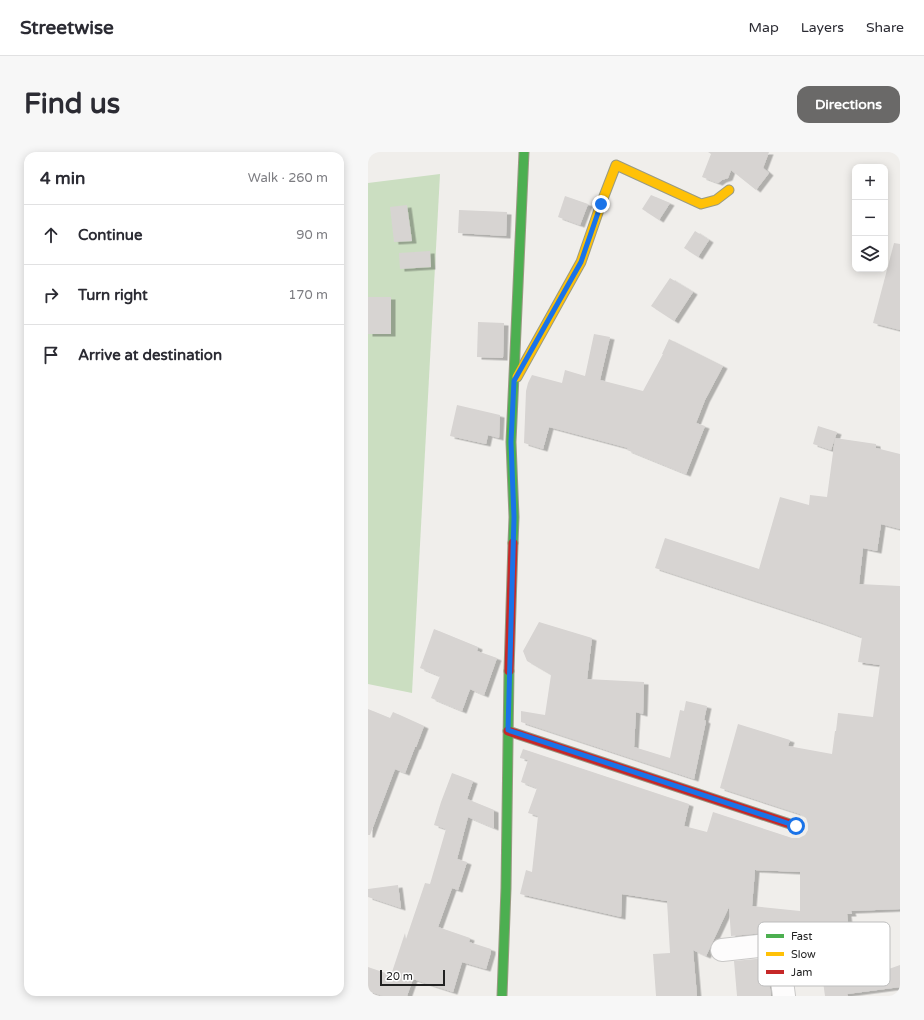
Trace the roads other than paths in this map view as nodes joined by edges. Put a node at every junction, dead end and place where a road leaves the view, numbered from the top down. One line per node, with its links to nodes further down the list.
1 (524, 152): 3 (street)
2 (729, 190): 3 (street)
3 (514, 381): 4 (street)
4 (508, 730): 5 (street); 9 (street)
5 (796, 826)
6 (758, 946): 7 (street)
7 (722, 950)
8 (783, 986): 10 (street)
9 (502, 996)
10 (784, 996)

